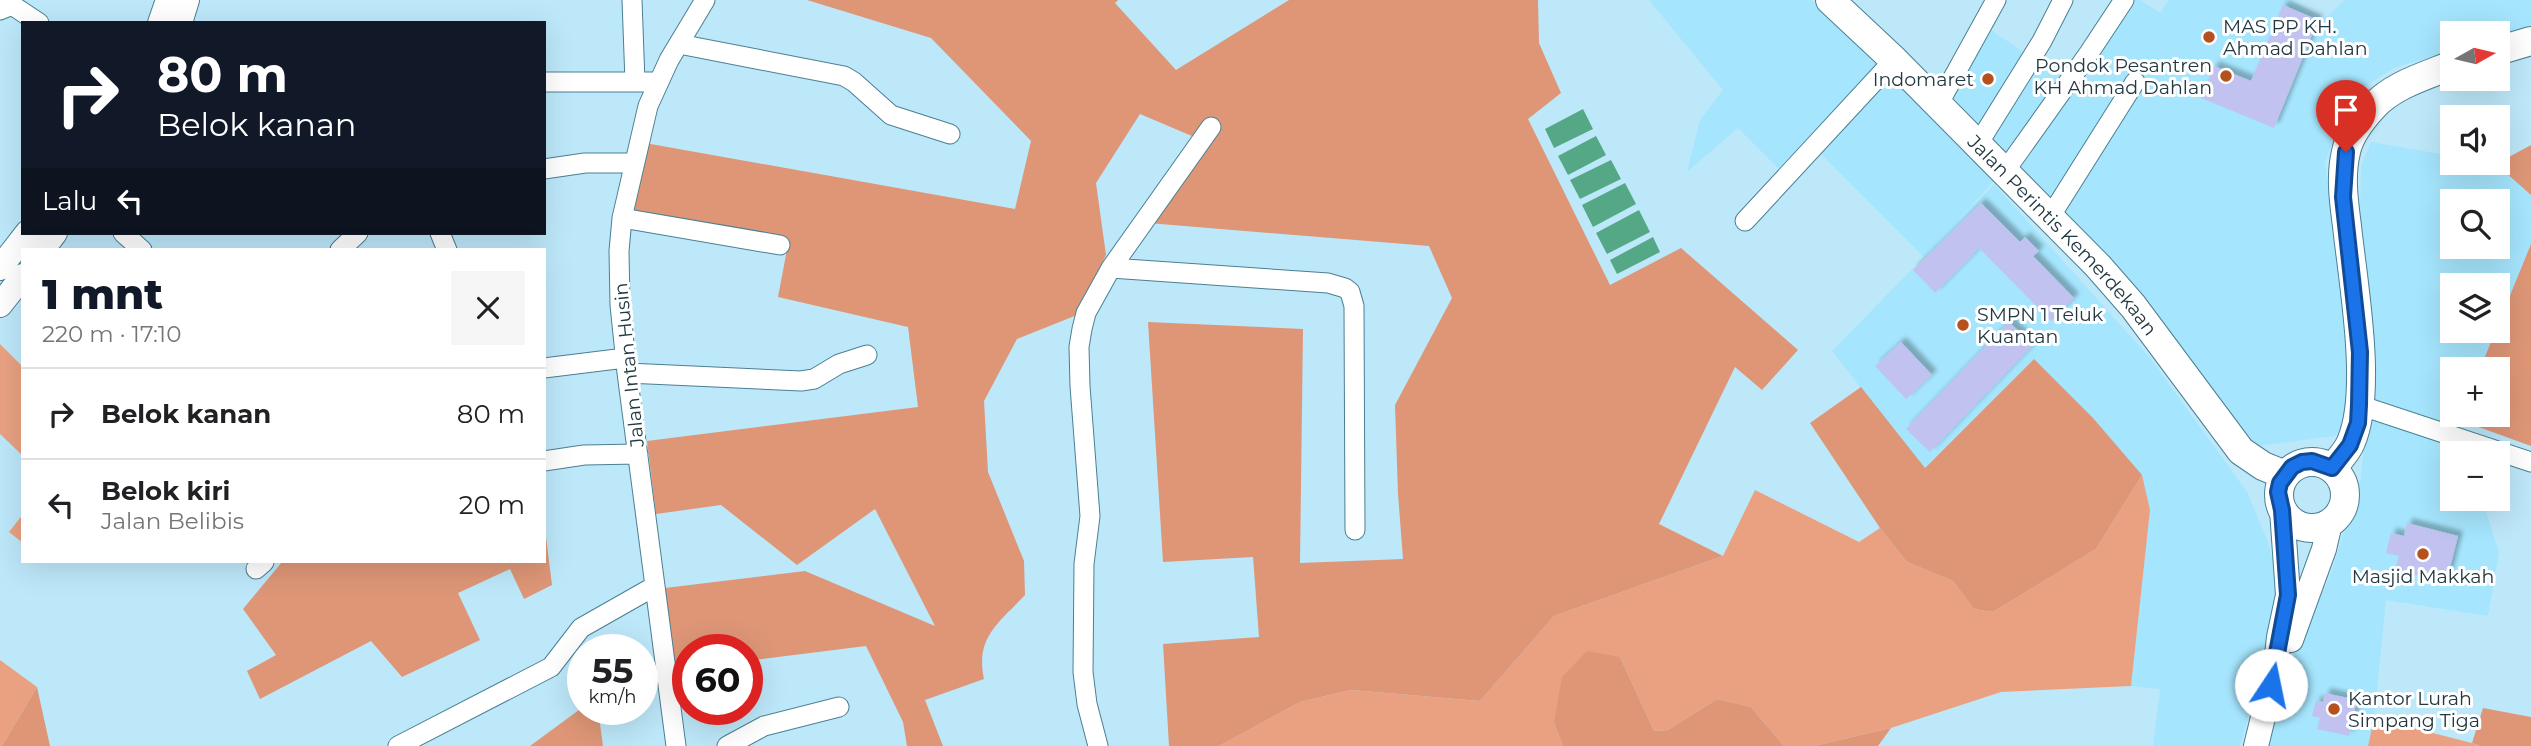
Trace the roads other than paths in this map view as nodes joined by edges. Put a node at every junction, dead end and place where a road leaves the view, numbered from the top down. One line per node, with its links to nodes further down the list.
1 (168, 0): 11 (main road)
2 (187, 0): 12 (main road)
3 (632, 0): 19 (street)
4 (705, 0): 14 (street, Jalan Intan Husin)
5 (1996, 0): 22 (street)
6 (2063, 0): 25 (street)
7 (2124, 0): 28 (street)
8 (1834, 2): 16 (highway, Jalan Perintis Kemerdekaan)
9 (0, 10): 10 (street)
10 (36, 21)
11 (160, 21)
12 (181, 21)
13 (2531, 41): 15 (highway)
14 (679, 44): 20 (street, Jalan Intan Husin); 24 (street)
15 (2510, 47)
16 (1894, 60): 22 (highway, Jalan Perintis Kemerdekaan); 31 (street)
17 (2440, 70): 45 (highway)
18 (546, 82): 19 (street)
19 (635, 82): 20 (street)
20 (658, 82): 26 (street, Jalan Intan Husin)
21 (2135, 82): 29 (street)
22 (1938, 105): 25 (highway, Jalan Perintis Kemerdekaan)
23 (1211, 127): 39 (street)
24 (950, 135)
25 (1978, 144): 28 (highway, Jalan Perintis Kemerdekaan)
26 (634, 163): 27 (street); 30 (street, Jalan Intan Husin)
27 (546, 169)
28 (2005, 171): 29 (highway, Jalan Perintis Kemerdekaan)
29 (2050, 216): 50 (highway, Jalan Perintis Kemerdekaan)
30 (622, 218): 35 (street); 43 (street, Jalan Intan Husin)
31 (1745, 221)
32 (25, 235): 38 (main road)
33 (125, 235): 36 (street)
34 (356, 235): 37 (street)
35 (780, 245)
36 (140, 248)
37 (342, 248)
38 (0, 268)
39 (1111, 268): 53 (street); 60 (street)
40 (21, 279): 41 (main road)
41 (0, 305)
42 (867, 355): 43 (street)
43 (626, 365): 44 (street); 46 (street, Jalan Intan Husin)
44 (546, 368)
45 (2359, 405): 48 (street); 49 (highway)
46 (638, 454): 47 (street); 54 (street, Jalan Intan Husin)
47 (546, 461)
48 (2531, 462)
49 (2332, 468): 50 (highway); 52 (highway)
50 (2285, 475): 51 (highway)
51 (2282, 510): 52 (highway); 55 (main road)
52 (2330, 523): 55 (main road)
53 (1355, 530)
54 (655, 586): 57 (street); 58 (street, Jalan Intan Husin)
55 (2276, 664): 61 (main road)
56 (839, 707): 59 (street)
57 (398, 746)
58 (676, 746)
59 (727, 746)
60 (1098, 746)
61 (2256, 746)

